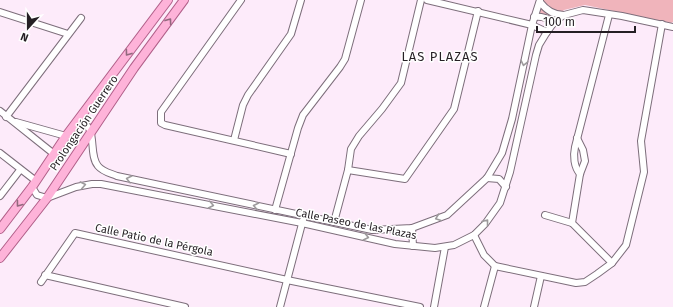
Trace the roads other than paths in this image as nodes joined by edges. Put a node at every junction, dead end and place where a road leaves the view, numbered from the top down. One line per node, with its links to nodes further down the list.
1 (168, 0): 21 (main road, Prolongación Guerrero)
2 (184, 0): 22 (main road, Prolongación Guerrero, one-way to 2)
3 (241, 0): 30 (street)
4 (301, 0): 30 (street)
5 (361, 0): 33 (street)
6 (421, 0): 35 (street)
7 (427, 0): 9 (street)
8 (540, 1): 11 (street); 13 (street, Calle Paseo de las Plazas)
9 (478, 11): 17 (street); 35 (street)
10 (0, 12): 20 (street)
11 (564, 15): 12 (street, Calle Paseo de las Plazas); 15 (street, Calle Paseo de las Plazas)
12 (609, 15): 16 (street, Calle Paseo de las Plazas); 29 (street)
13 (534, 17): 15 (street); 17 (street, Calle Paseo de las Plazas)
14 (81, 18): 20 (street)
15 (553, 24): 19 (street, Calle Paseo de las Plazas)
16 (662, 24): 18 (street, Calle Paseo de las Plazas); 54 (street)
17 (532, 25): 19 (street); 37 (street, Calle Paseo de las Plazas, one-way to 37)
18 (673, 27)
19 (547, 32): 39 (street, Calle Paseo de las Plazas)
20 (68, 34): 24 (street)
21 (139, 38): 22 (main road); 26 (main road, Prolongación Guerrero, one-way to 26)
22 (150, 46): 27 (main road, Prolongación Guerrero)
23 (0, 111): 24 (street)
24 (6, 116): 25 (street)
25 (12, 121): 28 (street); 32 (street)
26 (77, 122): 27 (street); 28 (main road, Prolongación Guerrero)
27 (90, 133): 41 (main road, Prolongación Guerrero); 42 (street, Calle Paseo de las Plazas, one-way to 27)
28 (66, 136): 32 (main road, Prolongación Guerrero)
29 (577, 138): 36 (street); 36 (street)
30 (234, 140): 33 (street)
31 (0, 153): 34 (street)
32 (54, 154): 38 (main road, Prolongación Guerrero)
33 (291, 154): 42 (street)
34 (20, 170): 38 (street); 40 (street)
35 (348, 170): 45 (street)
36 (580, 174): 46 (street)
37 (487, 178): 39 (street); 48 (street, Calle Paseo de las Plazas, one-way to 48)
38 (34, 184): 41 (street); 49 (main road, Prolongación Guerrero, one-way to 49)
39 (506, 188): 50 (street, Calle Paseo de las Plazas, one-way to 39)
40 (0, 196)
41 (46, 198): 47 (street, Calle Paseo de las Plazas, one-way to 47); 53 (main road, Prolongación Guerrero)
42 (275, 210): 44 (street, Calle Paseo de las Plazas)
43 (545, 215): 46 (street)
44 (304, 216): 45 (street, Calle Paseo de las Plazas); 47 (street)
45 (334, 222): 48 (street, Calle Paseo de las Plazas)
46 (572, 223): 54 (street)
47 (302, 224): 51 (street, Calle Paseo de las Plazas, one-way to 51); 58 (street)
48 (412, 228): 51 (street)
49 (0, 229)
50 (474, 235): 52 (street, Calle Paseo de las Plazas); 55 (street)
51 (413, 246): 52 (street, Calle Paseo de las Plazas)
52 (445, 247): 63 (street)
53 (0, 258)
54 (612, 262): 57 (street)
55 (495, 266): 57 (street); 64 (street)
56 (45, 275): 58 (street, Calle Patio de la Pérgola); 59 (street, Calle Patio de la Pérgola); 60 (street)
57 (541, 276): 65 (street)
58 (287, 280): 61 (street); 62 (street)
59 (40, 282)
60 (185, 307)
61 (280, 307)
62 (420, 307)
63 (434, 307)
64 (484, 307)
65 (534, 307)

